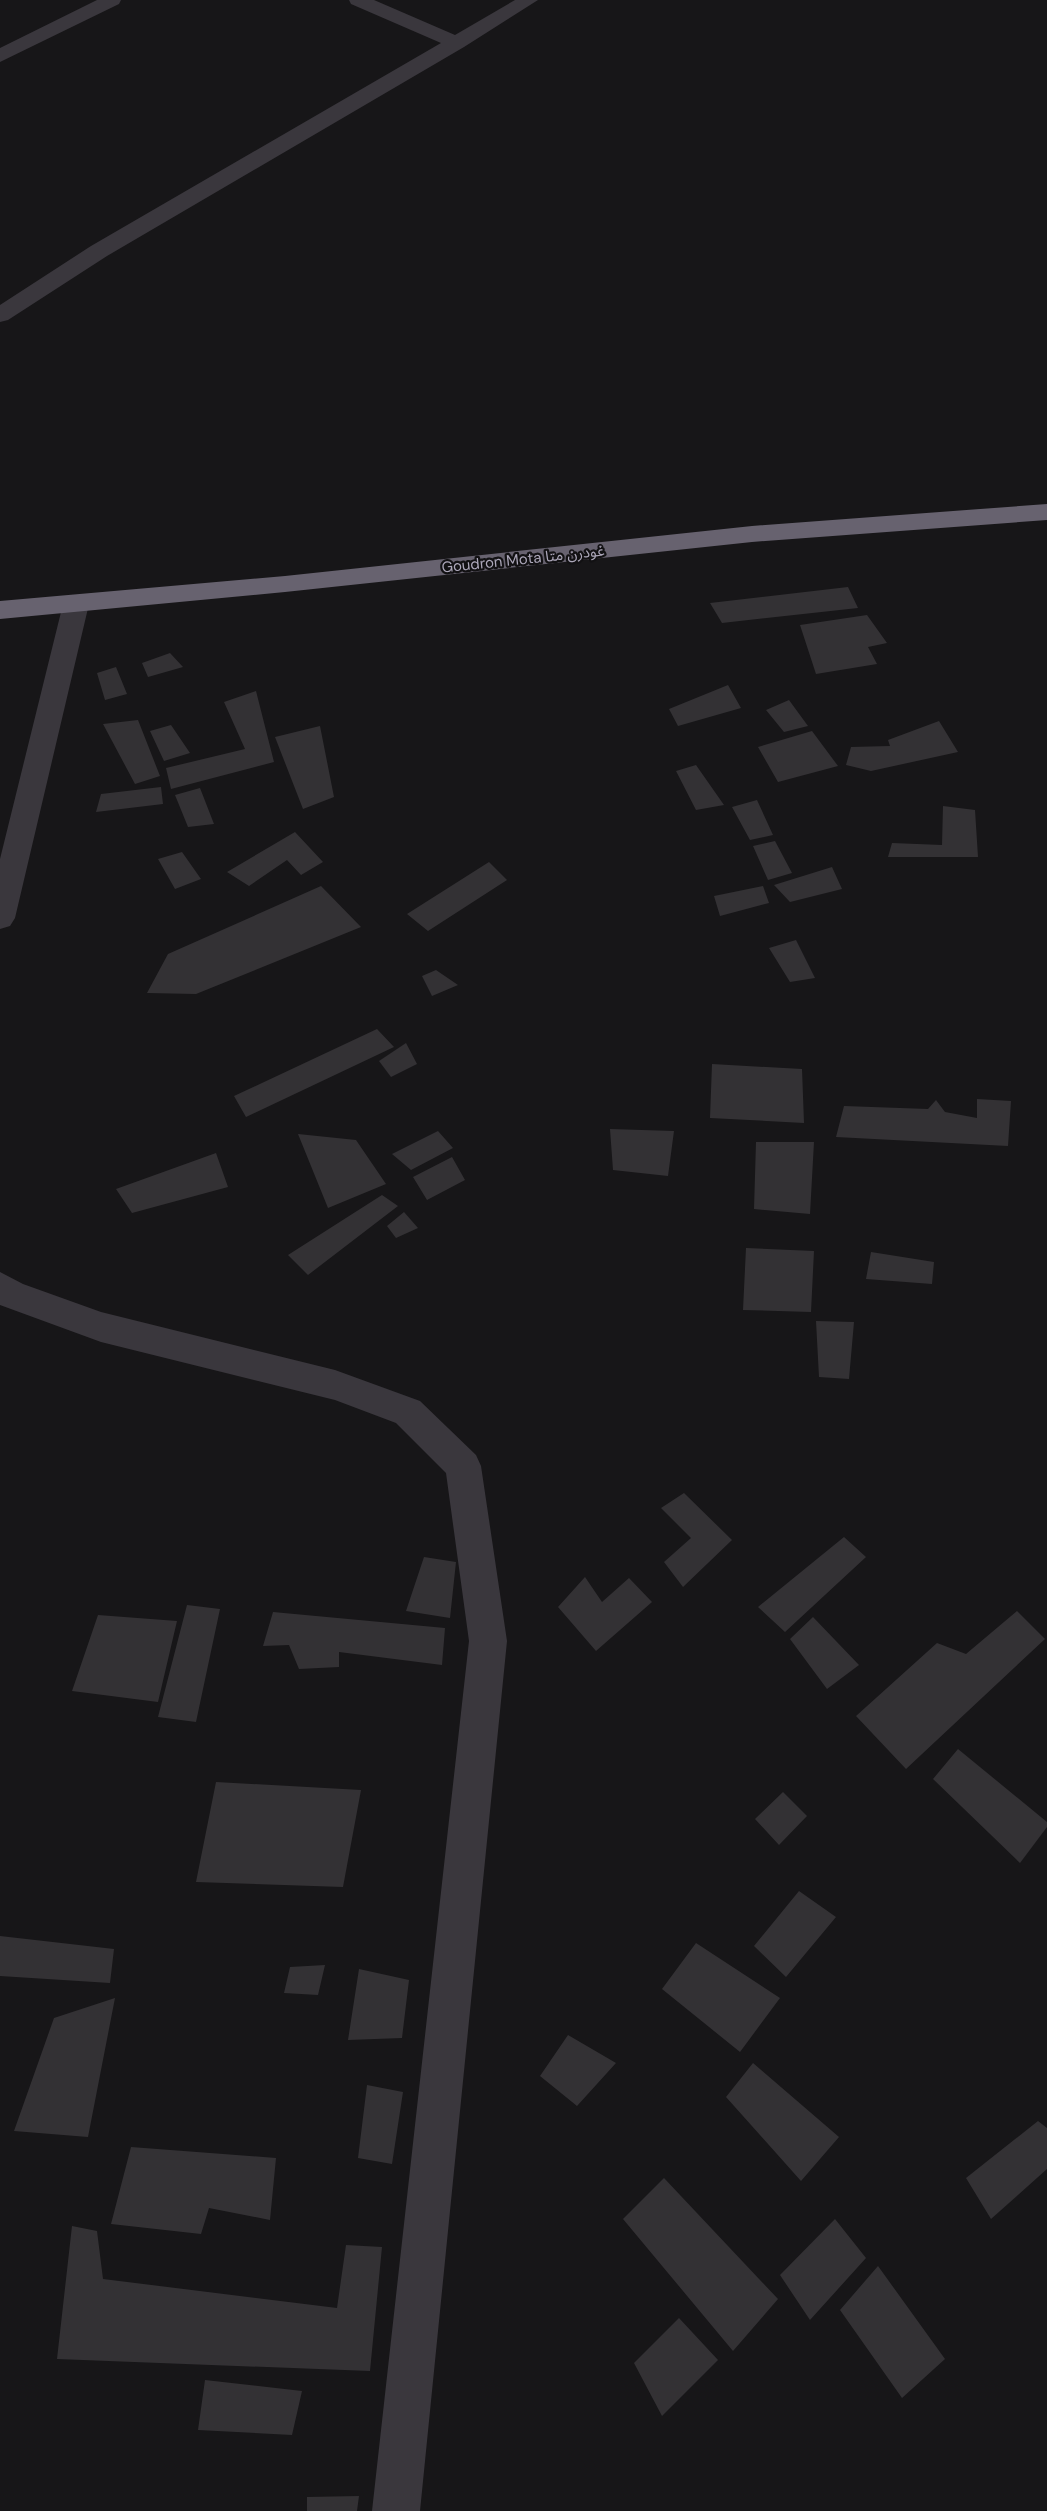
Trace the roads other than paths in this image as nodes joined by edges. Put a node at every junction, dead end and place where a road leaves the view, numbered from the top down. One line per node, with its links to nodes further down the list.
1 (111, 0): 5 (street)
2 (358, 0): 4 (street)
3 (529, 0): 4 (street)
4 (456, 43): 6 (street)
5 (0, 56)
6 (0, 315)
7 (1047, 512): 8 (highway, Goudron Mota غودرن متا)
8 (76, 604): 9 (highway, Goudron Mota غودرن متا); 10 (street)
9 (0, 610)
10 (0, 918)
11 (0, 1286): 12 (street)
12 (396, 2511)

